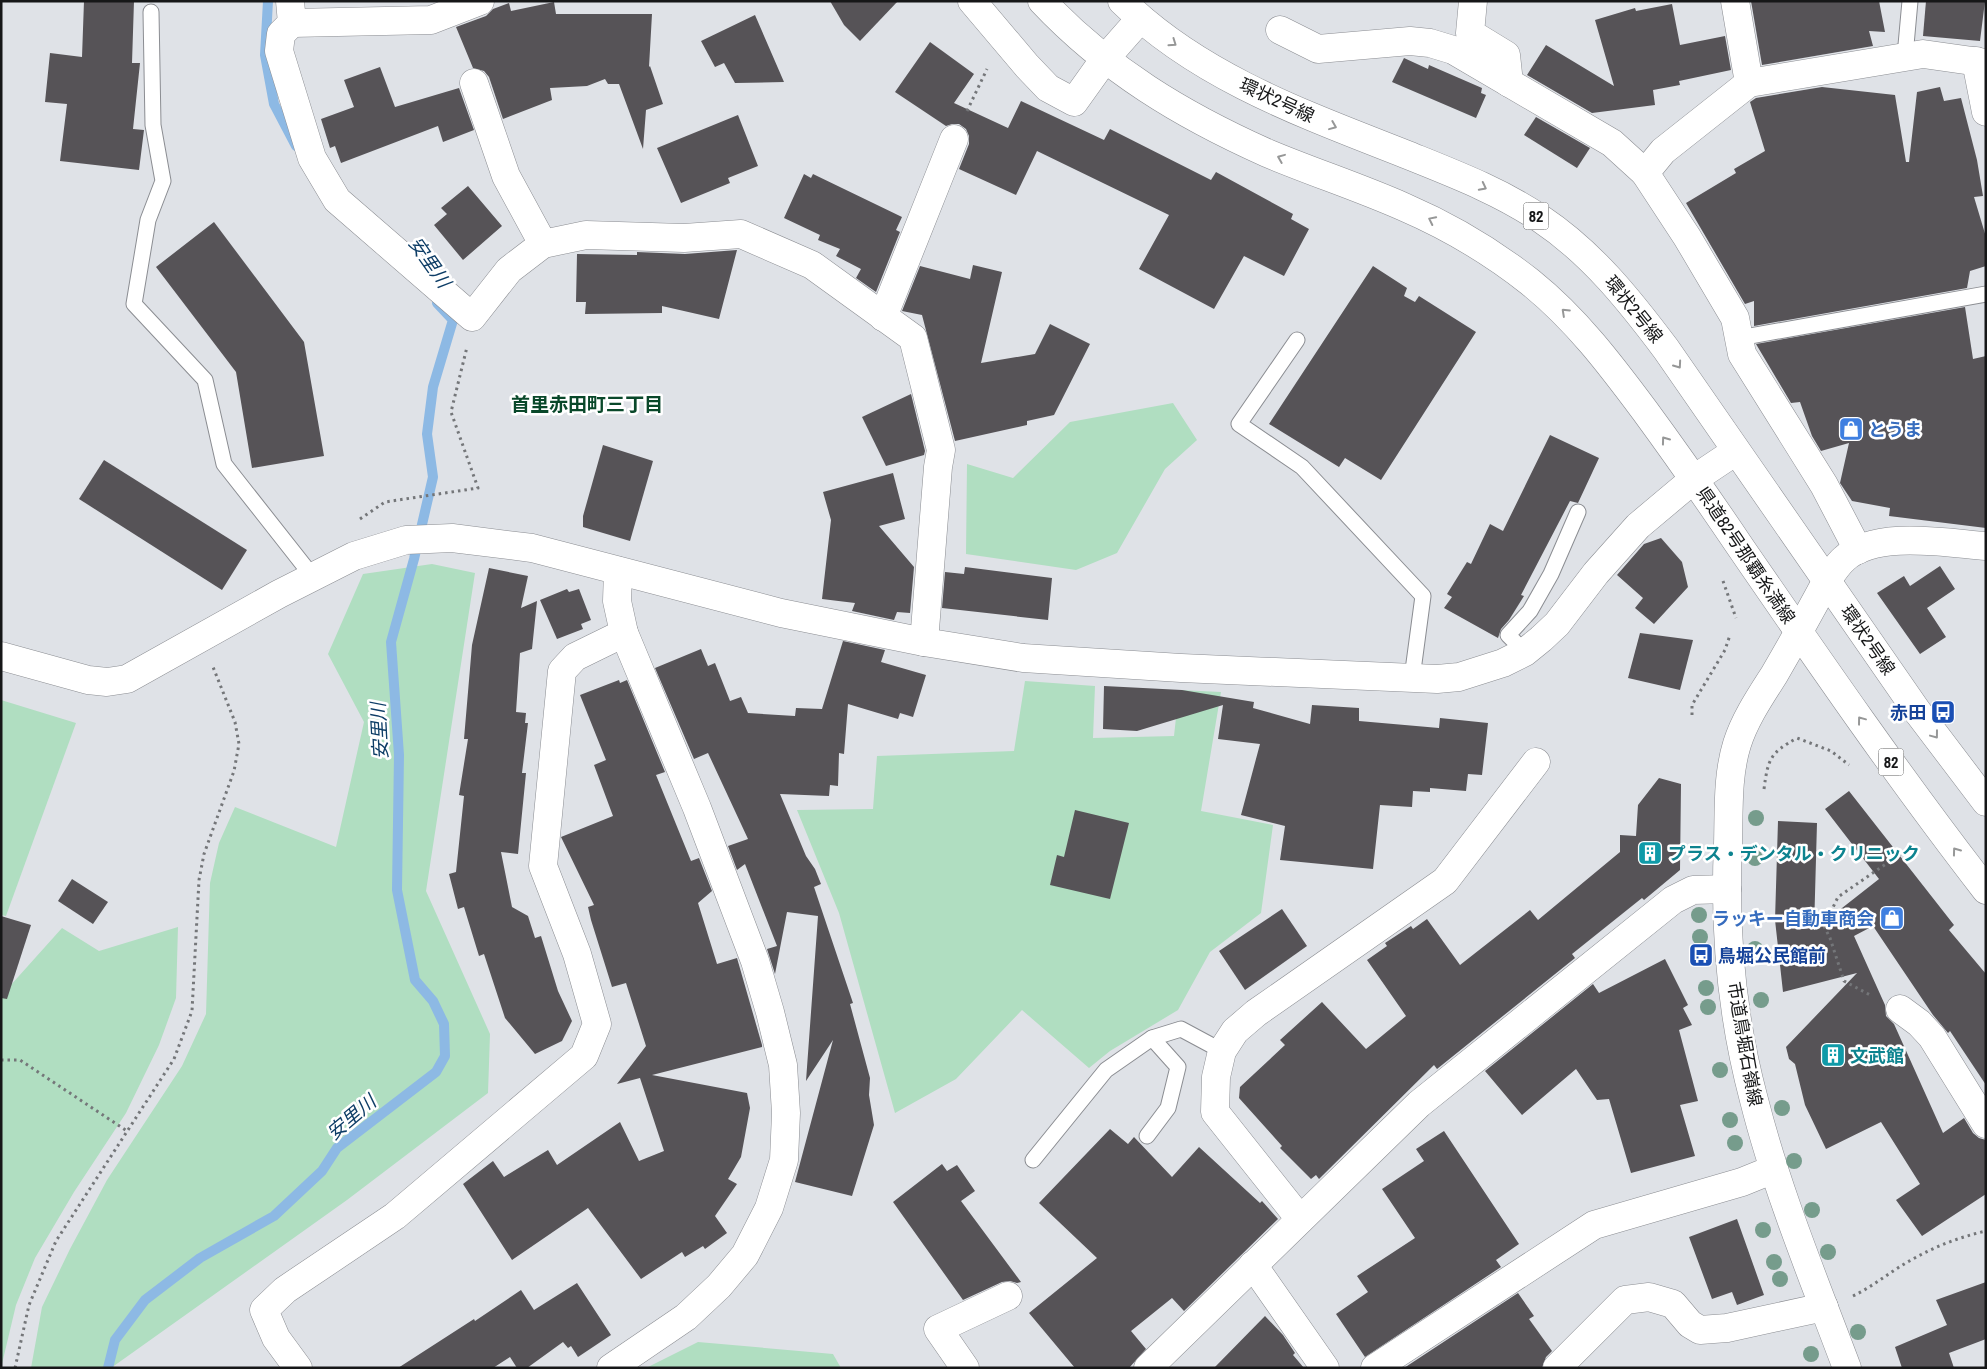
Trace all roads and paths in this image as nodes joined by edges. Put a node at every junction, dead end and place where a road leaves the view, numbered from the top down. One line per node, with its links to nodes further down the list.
1 (480, 1): 9 (street)
2 (972, 1): 11 (street)
3 (1042, 1): 13 (street, 82)
4 (1473, 1): 16 (street)
5 (1735, 1): 17 (street)
6 (1910, 1): 12 (lane)
7 (1131, 10): 13 (street); 27 (street, 環状2号線 / 82, one-way to 27)
8 (151, 12): 34 (lane)
9 (291, 12): 23 (street)
10 (1280, 30): 16 (street)
11 (1002, 37): 13 (street); 19 (path)
12 (1905, 56): 14 (street); 17 (street)
13 (1104, 60): 28 (street, 82, one-way to 13)
14 (1981, 62): 18 (street)
15 (474, 83): 21 (street)
16 (1509, 83): 20 (street)
17 (1749, 83): 20 (street)
18 (1986, 112)
19 (954, 139): 24 (street)
20 (1645, 173): 25 (street)
21 (543, 244): 23 (street); 24 (street)
22 (1986, 294): 25 (lane)
23 (472, 317): 30 (path)
24 (883, 317): 40 (street)
25 (1739, 338): 32 (street)
26 (1297, 340): 43 (lane)
27 (1736, 451): 28 (street); 35 (street, 環状2号線 / 82)
28 (1694, 479): 36 (street, 県道82号那覇糸満線 / 82); 41 (street)
29 (1578, 512): 41 (lane)
30 (353, 524)
31 (1986, 546): 32 (street)
32 (1858, 550): 35 (street, 市道鳥堀石嶺線)
33 (618, 571): 34 (street); 37 (street); 40 (street)
34 (312, 577): 39 (street)
35 (1827, 580): 36 (street, 市道鳥堀石嶺線); 48 (street, 環状2号線 / 82, one-way to 48)
36 (1799, 632): 50 (street, 市道鳥堀石嶺線); 51 (street, 82, one-way to 36)
37 (624, 634): 70 (street); 71 (street)
38 (1730, 635): 44 (path)
39 (202, 638): 42 (street); 60 (path)
40 (924, 642): 43 (street)
41 (1525, 652): 43 (street)
42 (1, 656)
43 (1412, 678)
44 (1692, 715)
45 (1536, 762): 57 (street)
46 (1849, 765): 47 (path)
47 (1762, 798)
48 (1986, 802)
49 (1909, 848): 53 (path)
50 (1727, 889): 63 (street, 市道鳥堀石嶺線); 64 (street)
51 (1986, 890)
52 (1762, 915): 53 (path)
53 (1824, 926): 54 (path)
54 (1844, 981)
55 (1900, 1009): 59 (street)
56 (1152, 1038): 57 (lane); 61 (lane); 62 (lane)
57 (1222, 1051): 64 (street)
58 (1, 1060): 60 (path)
59 (1986, 1124)
60 (127, 1131): 69 (path)
61 (1147, 1136)
62 (1033, 1160)
63 (1774, 1169): 68 (street, 市道鳥堀石嶺線); 75 (street)
64 (1300, 1218): 66 (street)
65 (1986, 1231): 68 (path)
66 (1254, 1265): 73 (street); 74 (street)
67 (1008, 1296): 72 (street)
68 (1824, 1308): 76 (street); 77 (street, 市道鳥堀石嶺線)
69 (16, 1368)
70 (298, 1368)
71 (611, 1368)
72 (965, 1368)
73 (1148, 1368)
74 (1325, 1368)
75 (1375, 1368)
76 (1557, 1368)
77 (1847, 1368)

